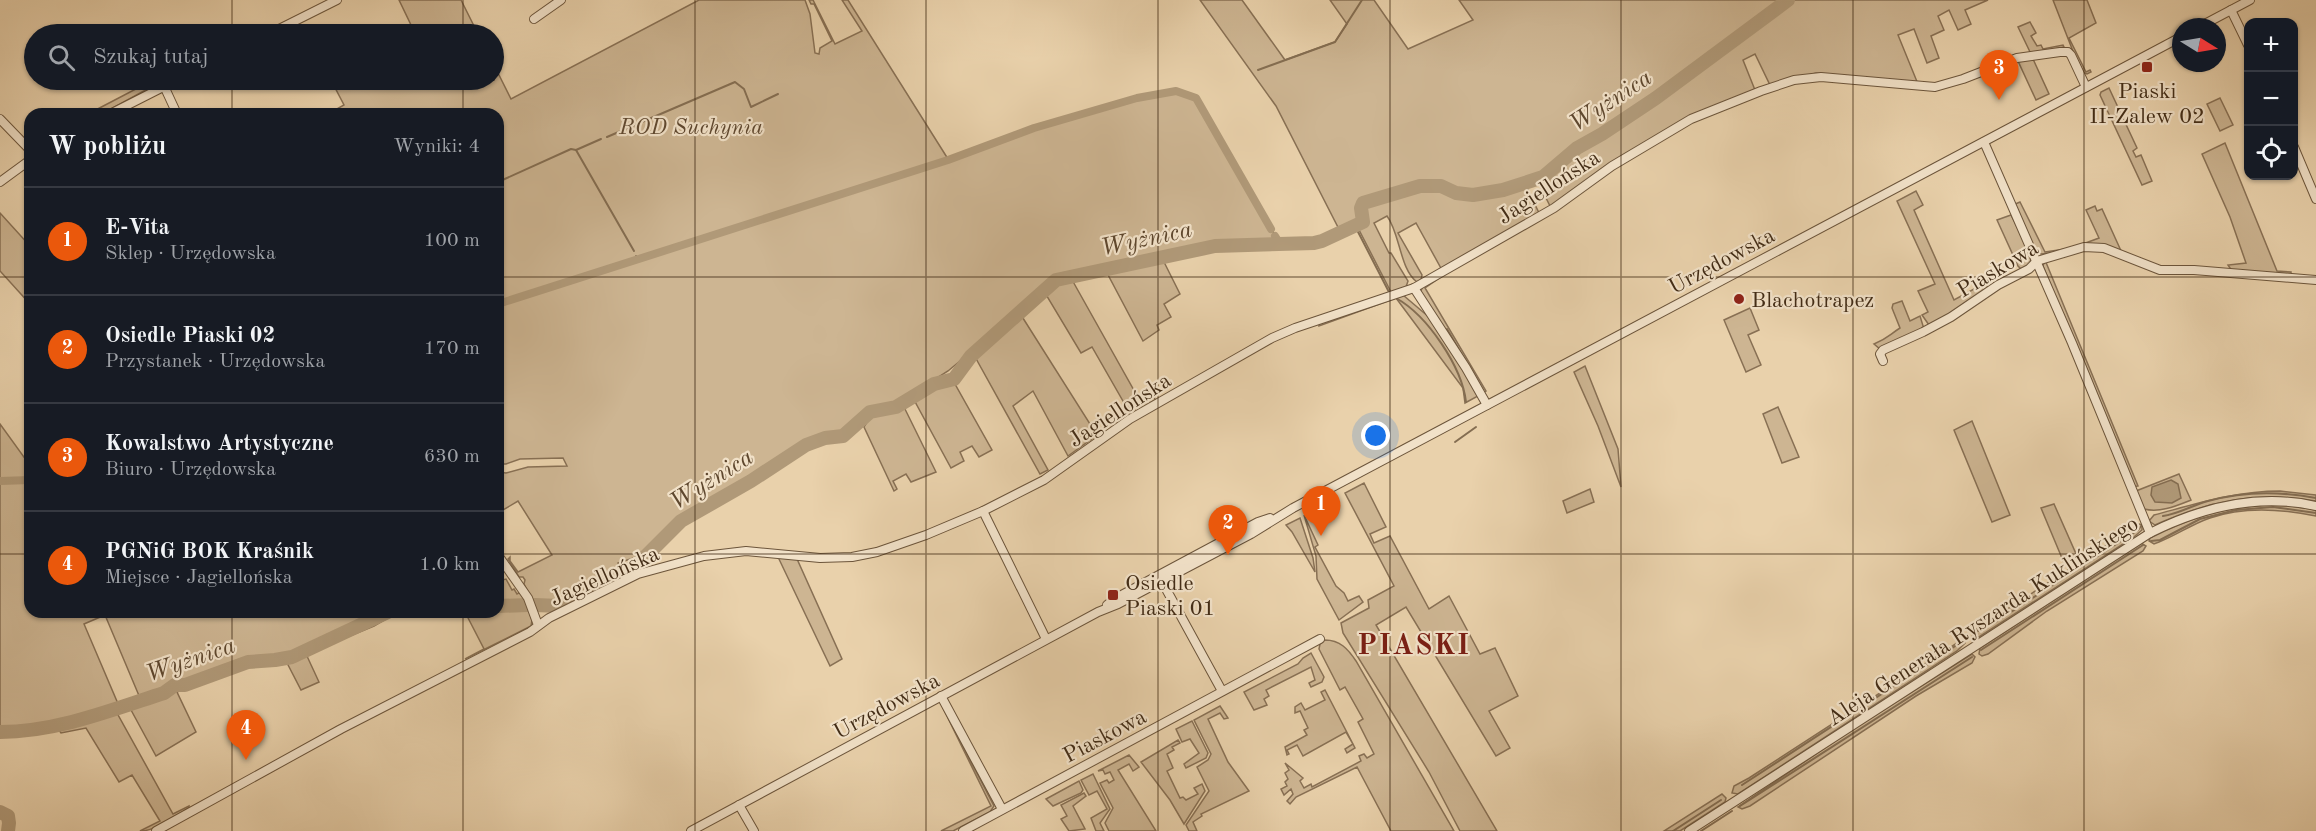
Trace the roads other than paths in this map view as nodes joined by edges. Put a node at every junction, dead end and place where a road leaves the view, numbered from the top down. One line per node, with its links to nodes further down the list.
1 (337, 0): 4 (street)
2 (2250, 0): 5 (street)
3 (558, 1): 7 (street)
4 (323, 3): 8 (street)
5 (2231, 10): 6 (street); 9 (street)
6 (2216, 18)
7 (534, 19)
8 (286, 24)
9 (2244, 37)
10 (2172, 42): 11 (street, Urzędowska)
11 (2086, 87): 17 (street, Urzędowska); 25 (street, Jagiellońska)
12 (156, 90): 14 (street)
13 (166, 90): 15 (street)
14 (122, 108)
15 (174, 108)
16 (0, 119): 18 (street)
17 (1983, 142): 23 (street); 27 (street, Urzędowska)
18 (24, 144)
19 (2298, 156): 22 (street)
20 (24, 164): 21 (street)
21 (0, 182)
22 (2316, 199)
23 (2037, 261): 24 (street, Piaskowa); 26 (street, Piaskowa); 30 (street)
24 (2316, 280)
25 (1414, 288): 27 (street); 29 (street, Jagiellońska)
26 (1882, 356)
27 (1486, 405): 32 (street, Urzędowska)
28 (2316, 506): 30 (street, Aleja Generała Ryszarda Kuklińskiego)
29 (983, 511): 33 (street, Jagiellońska); 34 (street)
30 (2150, 533): 44 (street, Aleja Generała Ryszarda Kuklińskiego)
31 (504, 564): 33 (street)
32 (1160, 578): 34 (street, Urzędowska); 36 (street)
33 (538, 626): 40 (street, Jagiellońska)
34 (1046, 639): 37 (street, Urzędowska)
35 (1320, 639): 36 (street, Piaskowa)
36 (1220, 695): 39 (street, Piaskowa)
37 (941, 696): 38 (street, Urzędowska); 39 (street)
38 (739, 805): 41 (street, Urzędowska); 42 (street)
39 (1002, 809): 43 (street, Piaskowa)
40 (156, 831)
41 (692, 831)
42 (754, 831)
43 (963, 831)
44 (1689, 831)

